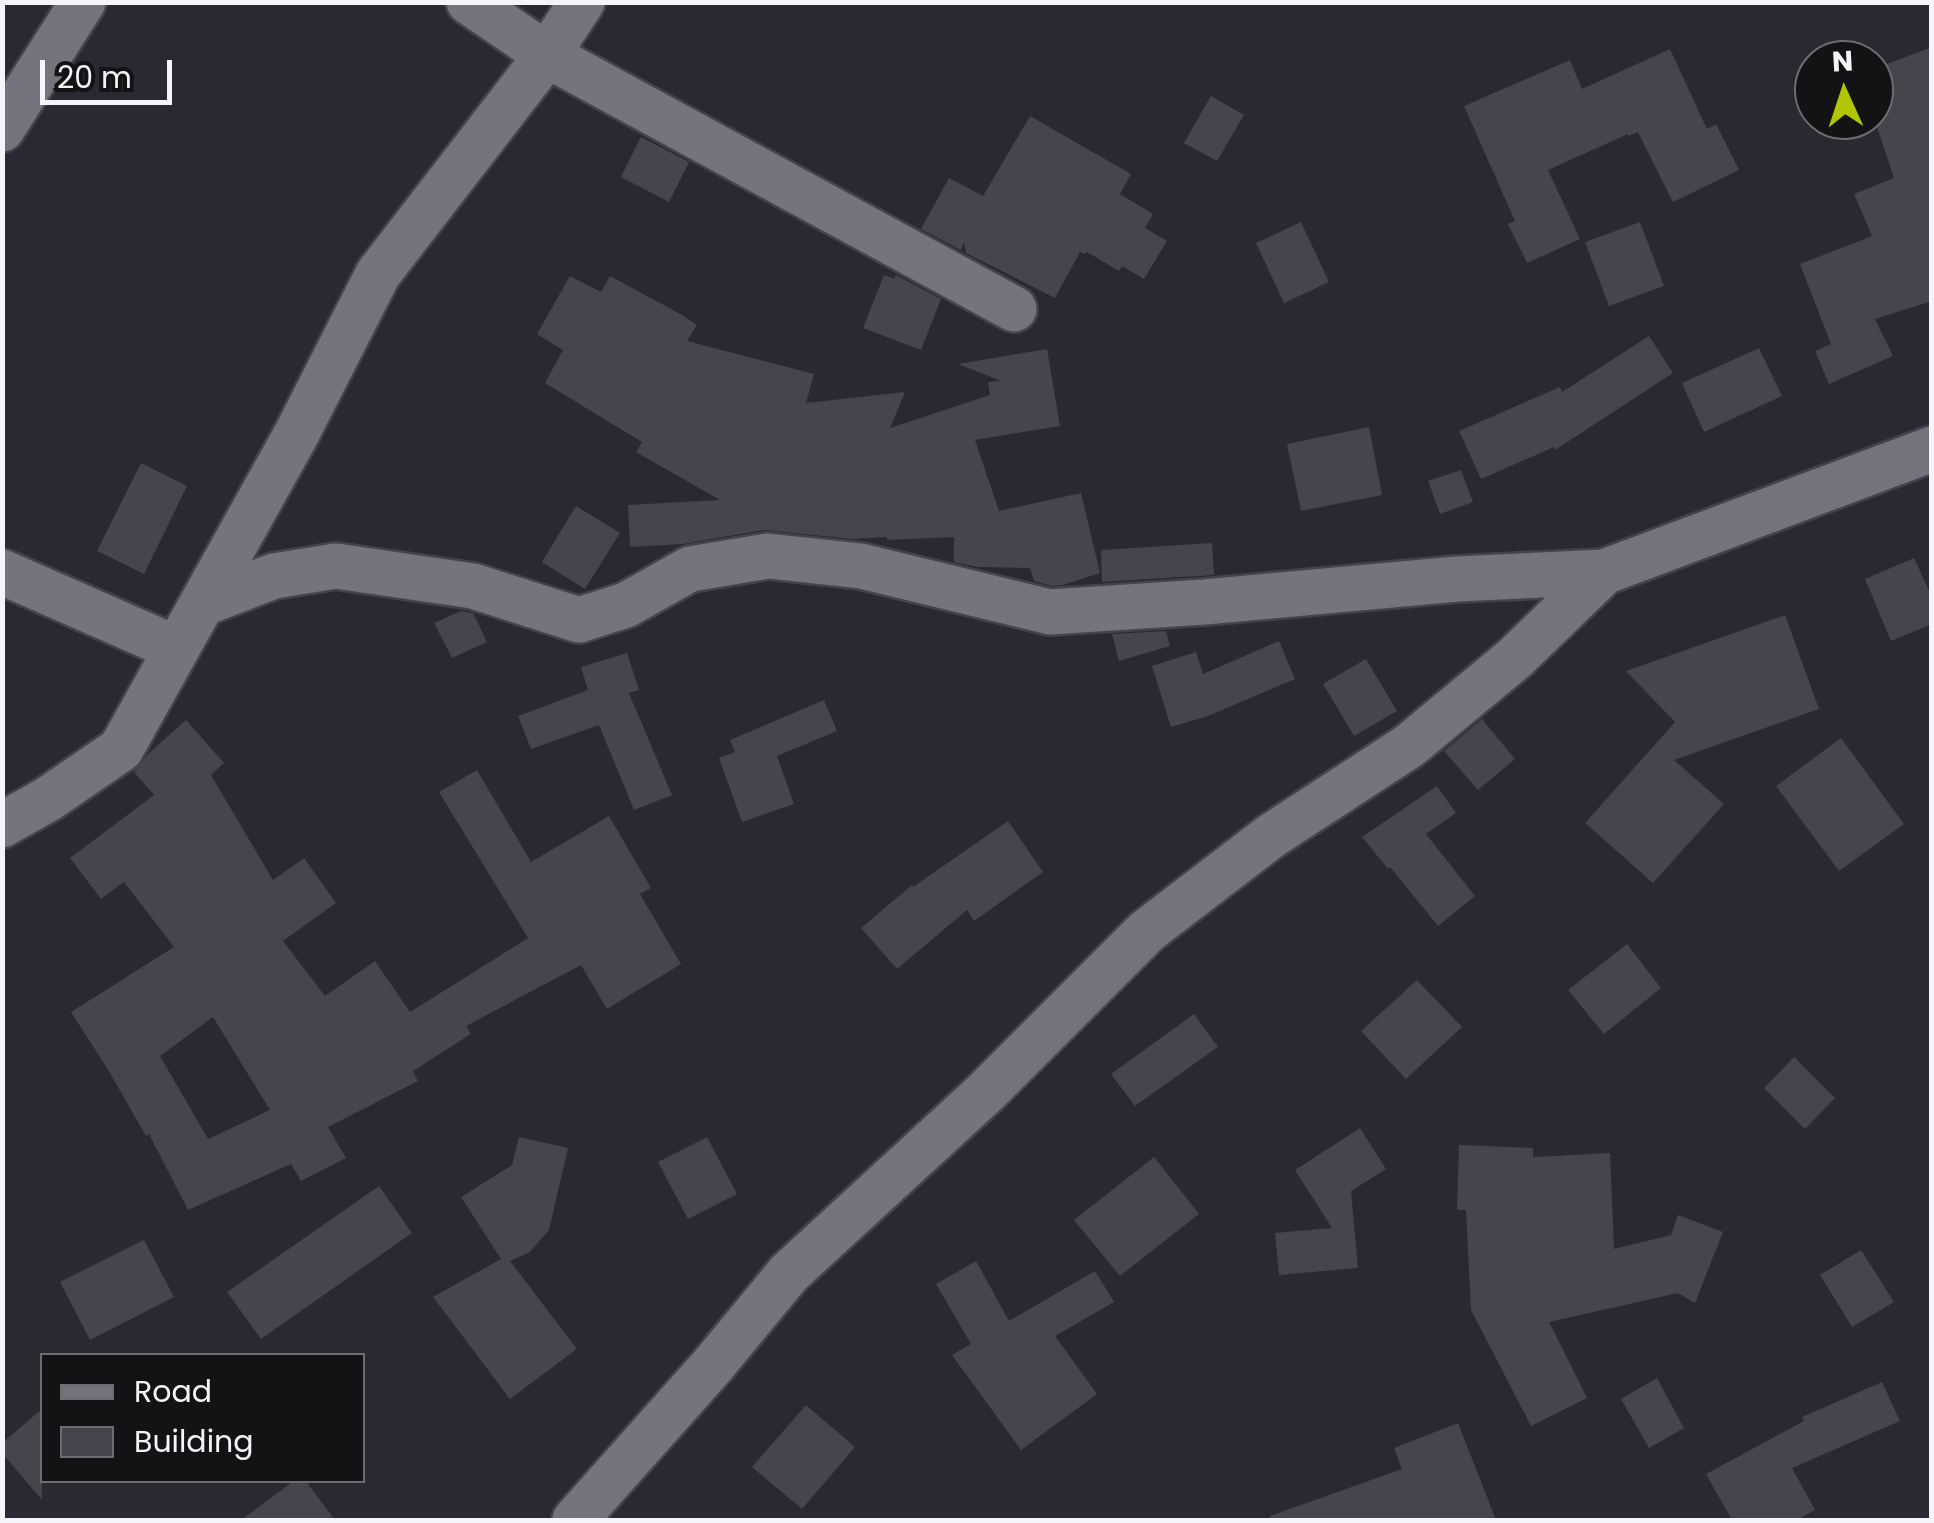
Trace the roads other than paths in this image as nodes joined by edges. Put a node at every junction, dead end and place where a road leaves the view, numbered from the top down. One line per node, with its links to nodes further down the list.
1 (84, 2): 5 (street)
2 (468, 2): 4 (street)
3 (582, 2): 4 (street)
4 (547, 55): 6 (street); 10 (street)
5 (2, 129)
6 (1014, 309)
7 (1932, 449): 9 (street)
8 (2, 572): 11 (street)
9 (1604, 572): 10 (street); 13 (street)
10 (204, 604): 11 (street)
11 (175, 648): 12 (street)
12 (2, 825)
13 (575, 1520)

